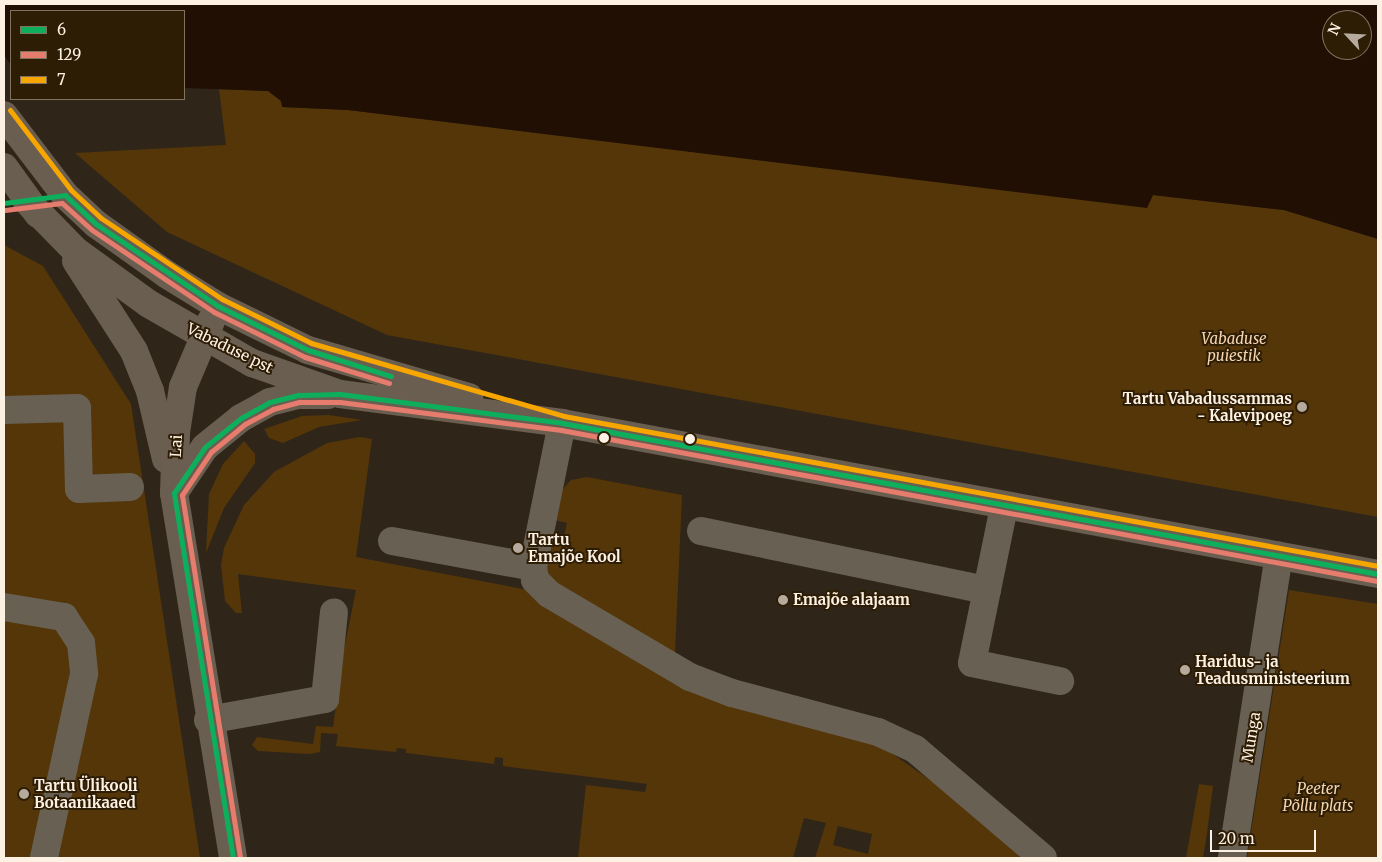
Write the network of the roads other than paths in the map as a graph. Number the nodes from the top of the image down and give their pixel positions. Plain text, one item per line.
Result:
1 (9, 123) edge
2 (4, 167) edge
3 (65, 195) junction
4 (15, 202) edge
5 (218, 306) junction
6 (203, 338) junction
7 (340, 394) junction
8 (4, 410) edge
9 (562, 423) junction
10 (130, 488) dead end
11 (174, 493) junction
12 (1004, 507) junction
13 (701, 531) dead end
14 (392, 541) dead end
15 (1279, 556) junction
16 (533, 567) junction
17 (1378, 574) edge
18 (987, 590) junction
19 (4, 606) edge
20 (334, 612) dead end
21 (1060, 680) dead end
22 (208, 720) junction
23 (44, 858) edge
24 (233, 858) edge
25 (1043, 858) edge
26 (1232, 858) edge

1 - 3 main road, Vabaduse pst
2 - 4 main road
3 - 4 main road
3 - 5 main road, Vabaduse pst
4 - 6 main road, Vabaduse pst
4 - 11 main road
5 - 6 main road, Lai
5 - 9 main road, Vabaduse pst
6 - 7 main road, Vabaduse pst
6 - 11 main road, Lai
7 - 9 main road, Vabaduse pst
7 - 11 main road
8 - 10 street
9 - 12 main road, Vabaduse pst
9 - 16 street
11 - 22 main road, Lai
12 - 15 main road, Vabaduse pst
12 - 18 street
13 - 18 street
14 - 16 street
15 - 17 main road, Vabaduse pst
15 - 26 street, Munga
16 - 25 street
18 - 21 street
19 - 23 street
20 - 22 street
22 - 24 main road, Lai

